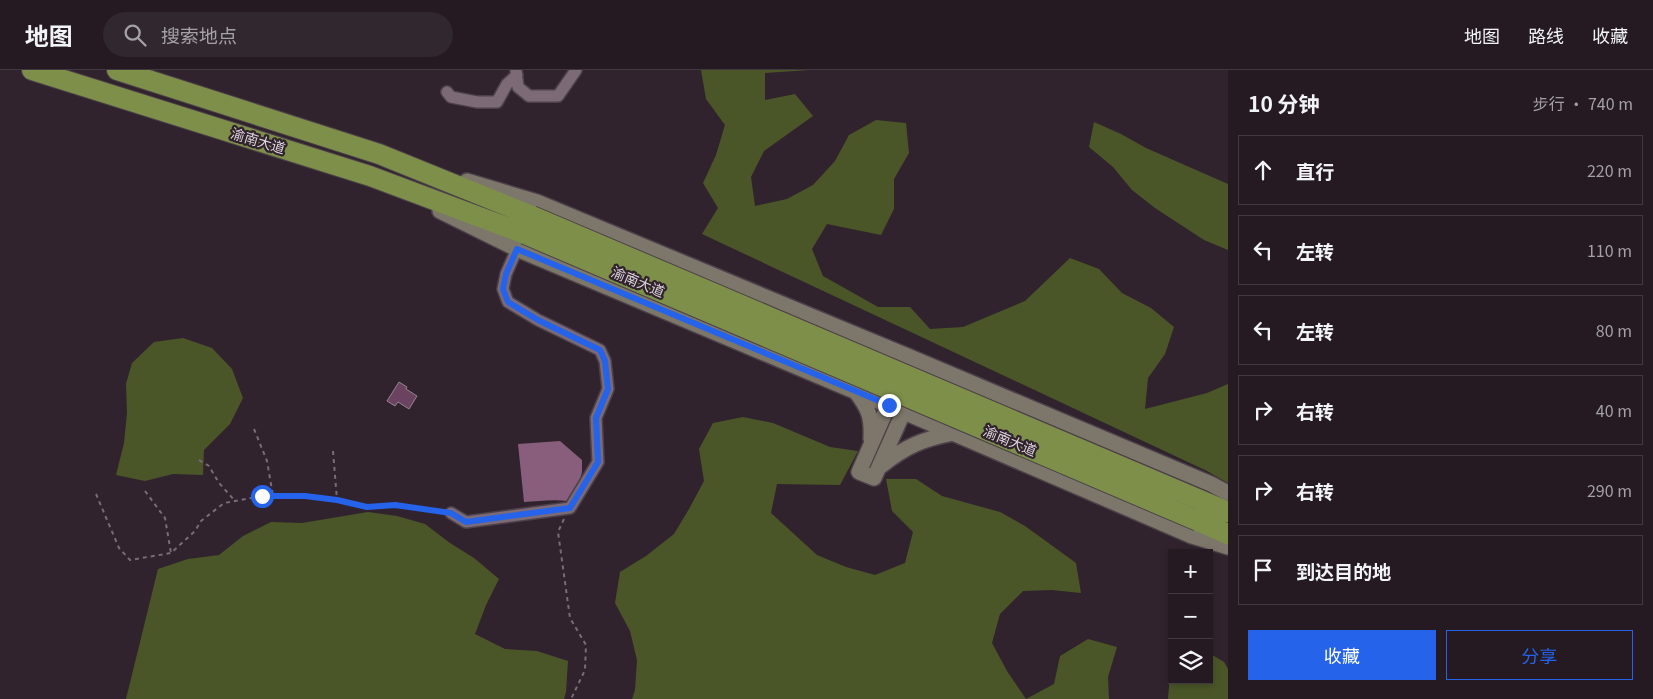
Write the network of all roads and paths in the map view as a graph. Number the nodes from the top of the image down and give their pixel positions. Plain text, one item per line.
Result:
1 (32, 70) edge
2 (117, 70) edge
3 (576, 70) edge
4 (517, 73) edge
5 (447, 92) dead end
6 (379, 154) junction
7 (524, 233) junction
8 (910, 357) junction
9 (926, 363) junction
10 (856, 392) junction
11 (889, 405) junction
12 (904, 412) junction
13 (254, 429) dead end
14 (954, 433) junction
15 (871, 446) junction
16 (333, 451) dead end
17 (199, 460) dead end
18 (880, 467) junction
19 (145, 491) dead end
20 (96, 494) dead end
21 (1228, 494) edge
22 (273, 496) junction
23 (337, 500) junction
24 (235, 501) junction
25 (570, 508) junction
26 (1228, 512) edge
27 (451, 513) joint
28 (1228, 534) edge
29 (1228, 548) edge
30 (171, 553) junction
31 (571, 699) edge

1 - 7 highway, 渝南大道
2 - 6 highway, 渝南大道
3 - 4 street
4 - 5 street
6 - 7 highway, 渝南大道
6 - 8 main road
7 - 10 main road
7 - 25 street
7 - 26 highway, 渝南大道, bridge
7 - 28 highway, 渝南大道, bridge
8 - 9 main road
8 - 11 main road
9 - 12 main road
9 - 21 main road
10 - 11 main road
10 - 15 main road
11 - 12 main road
11 - 15 main road
12 - 14 main road
12 - 18 main road
13 - 22 path
14 - 18 main road
14 - 29 main road
15 - 18 main road
16 - 23 path
17 - 24 path
19 - 30 path
20 - 30 path
22 - 23 path
22 - 24 path
23 - 27 path
24 - 30 path
25 - 27 street
25 - 31 path

